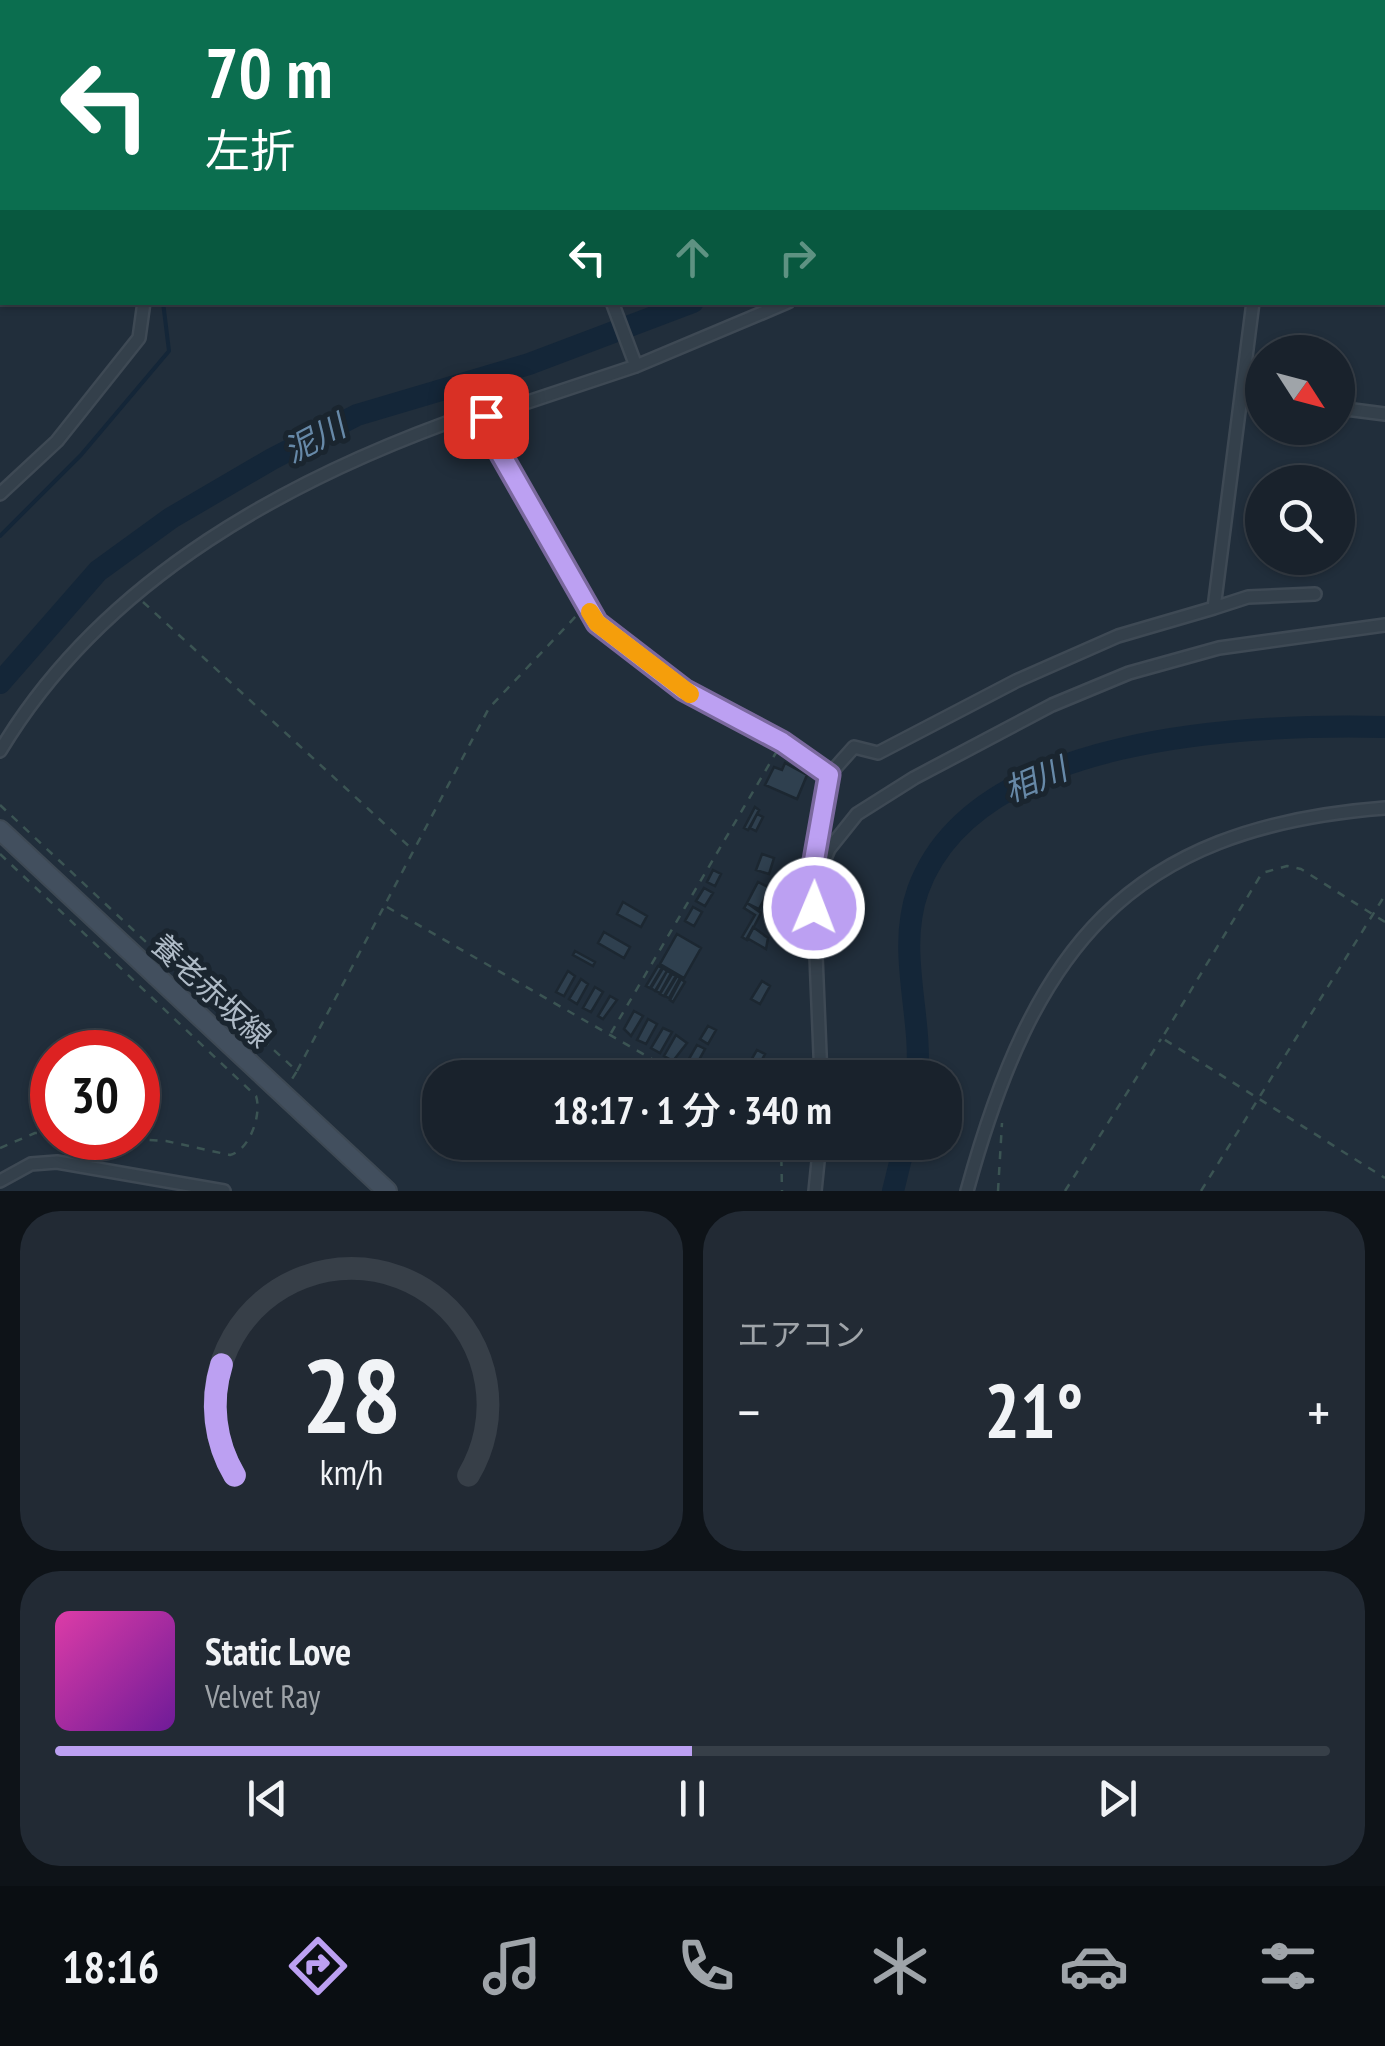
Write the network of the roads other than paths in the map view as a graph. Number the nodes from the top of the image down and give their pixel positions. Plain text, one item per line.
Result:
1 (144, 305) edge
2 (613, 305) edge
3 (780, 305) edge
4 (1253, 305) edge
5 (635, 361) junction
6 (1242, 397) junction
7 (1245, 397) edge
8 (1355, 410) edge
9 (1385, 414) edge
10 (486, 416) junction
11 (0, 494) edge
12 (1315, 594) dead end
13 (1214, 608) junction
14 (1385, 625) edge
15 (0, 751) edge
16 (829, 775) junction
17 (1385, 808) edge
18 (0, 830) edge
19 (818, 876) junction
20 (820, 1060) edge
21 (818, 1160) edge
22 (0, 1181) edge
23 (224, 1191) edge
24 (388, 1191) edge
25 (815, 1191) edge
26 (967, 1191) edge

1 - 11 street
2 - 5 street
3 - 5 street
4 - 6 street
5 - 10 street
6 - 7 street
6 - 13 street
8 - 9 street
10 - 15 street
10 - 16 street
12 - 13 street
13 - 16 street
14 - 19 street
16 - 19 street
17 - 26 street
18 - 24 main road, 養老赤坂線
19 - 20 street
21 - 25 street
22 - 23 street

